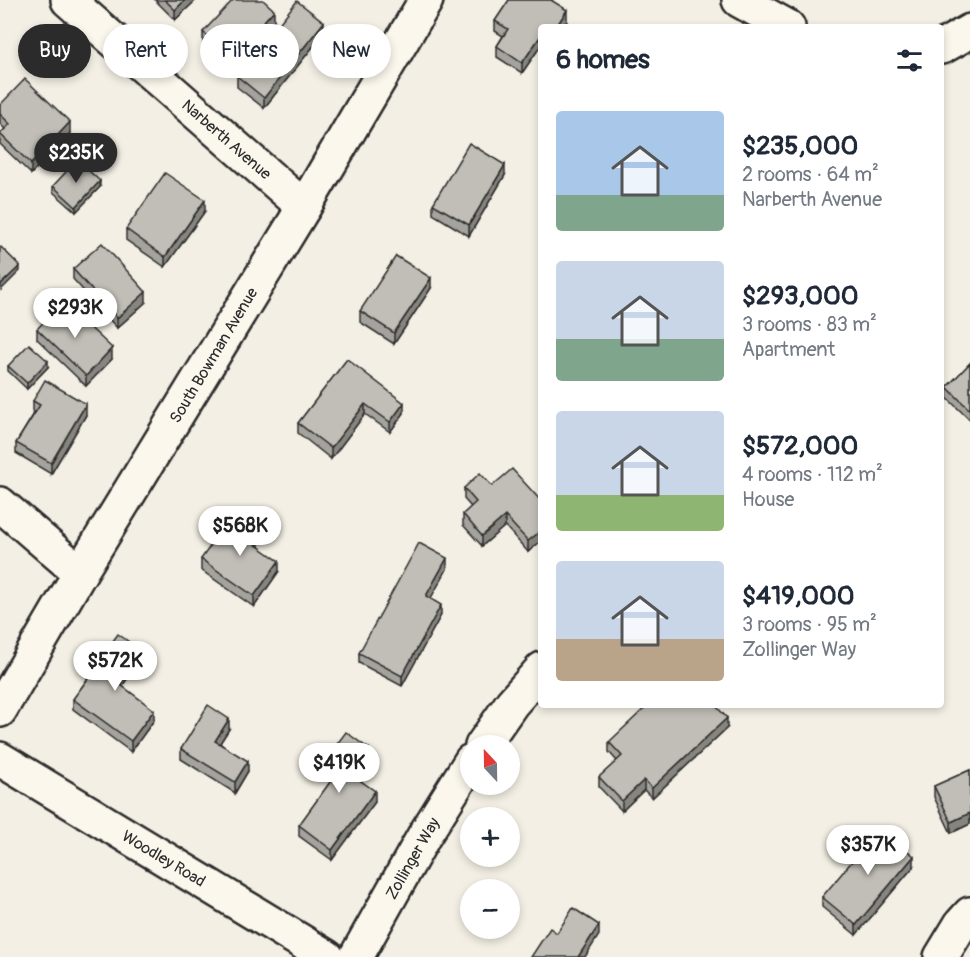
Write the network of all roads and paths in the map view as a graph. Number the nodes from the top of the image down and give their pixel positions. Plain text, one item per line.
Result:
1 (68, 0) edge
2 (426, 0) edge
3 (739, 0) edge
4 (783, 24) edge
5 (970, 31) edge
6 (944, 46) edge
7 (304, 207) junction
8 (0, 504) edge
9 (80, 573) junction
10 (538, 674) edge
11 (0, 710) edge
12 (490, 735) edge
13 (0, 759) edge
14 (460, 779) edge
15 (970, 914) edge
16 (327, 957) edge
17 (356, 957) edge
18 (941, 957) edge

1 - 7 street, Narberth Avenue
2 - 7 street, South Bowman Avenue
3 - 4 street
5 - 6 street
7 - 9 street, South Bowman Avenue
8 - 9 street
9 - 11 street, South Bowman Avenue
10 - 12 street
13 - 16 street, Woodley Road
14 - 17 street, Zollinger Way
15 - 18 street

